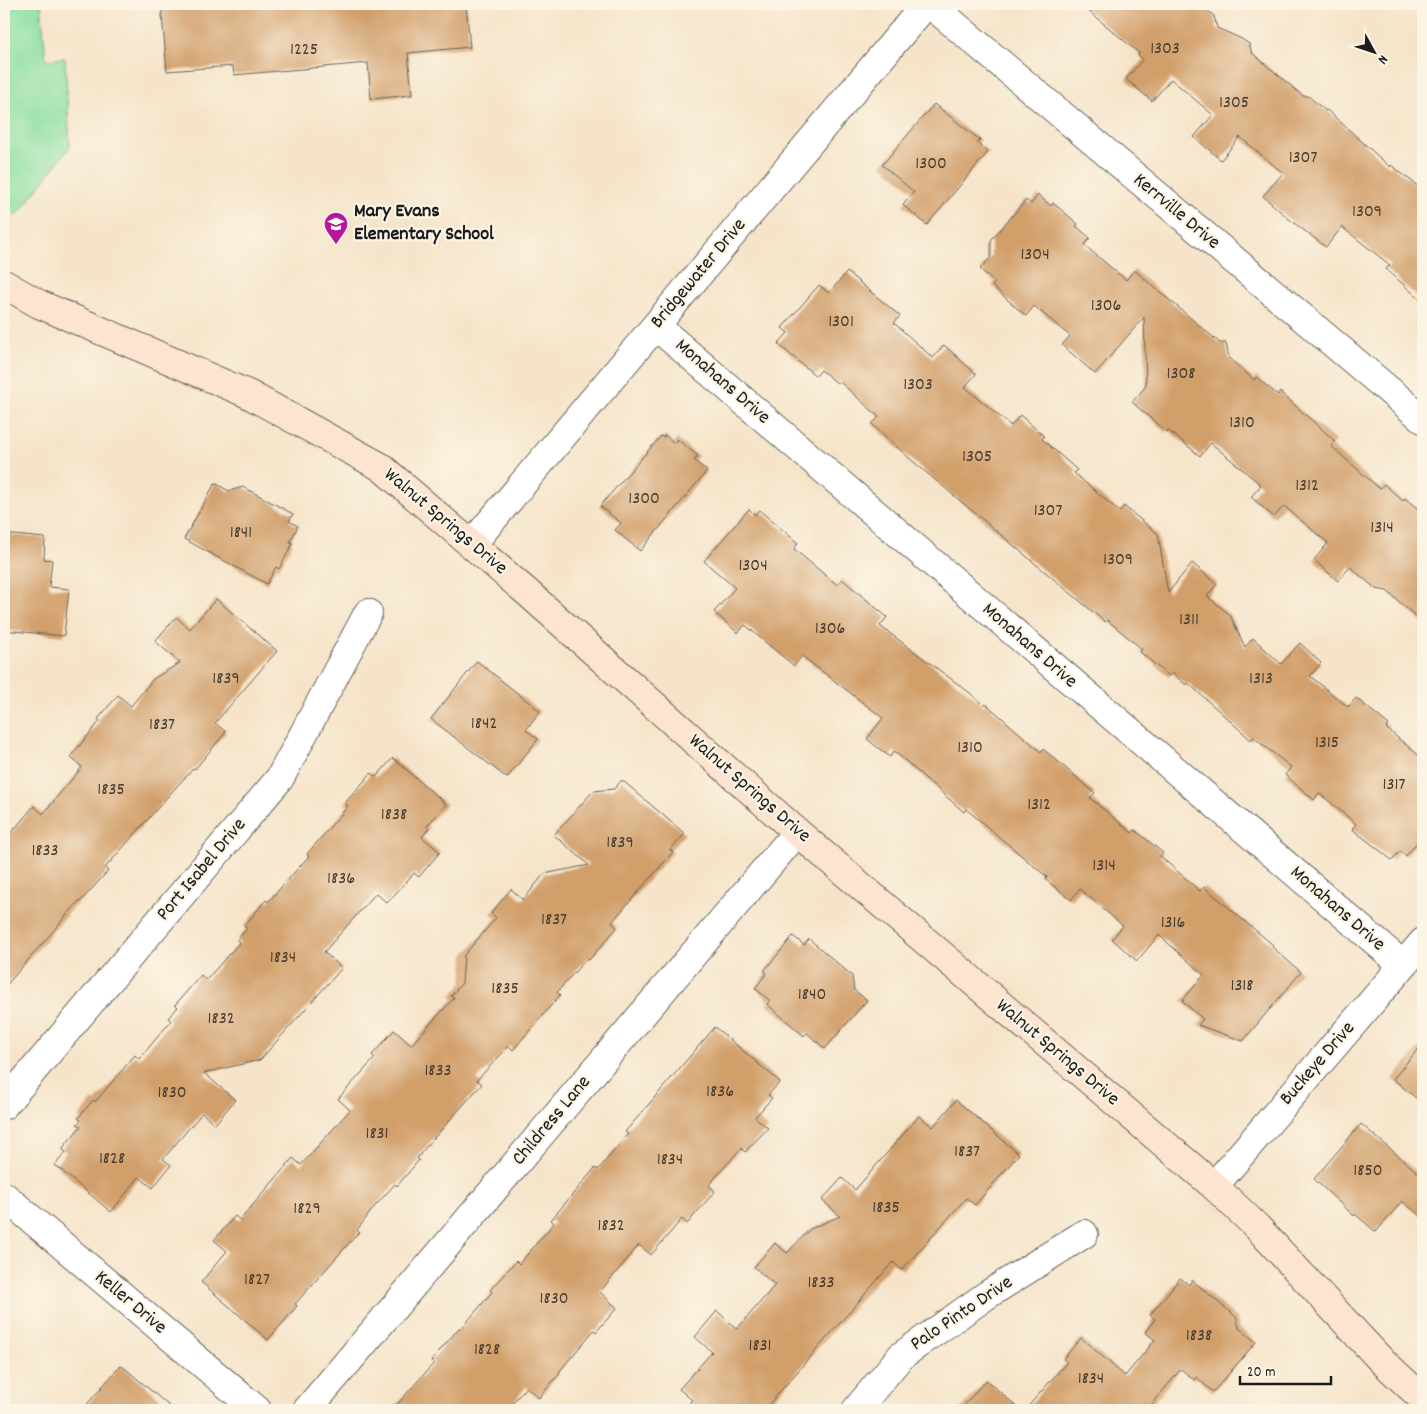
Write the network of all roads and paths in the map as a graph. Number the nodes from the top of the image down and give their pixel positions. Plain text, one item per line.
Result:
1 (928, 4) edge
2 (4, 284) edge
3 (656, 326) junction
4 (1423, 419) edge
5 (472, 544) junction
6 (368, 613) dead end
7 (797, 832) junction
8 (1423, 942) edge
9 (1403, 966) junction
10 (4, 1105) edge
11 (1214, 1186) junction
12 (4, 1196) edge
13 (1084, 1234) dead end
14 (1423, 1399) edge
15 (256, 1410) edge
16 (307, 1410) edge
17 (856, 1410) edge

1 - 3 street, Bridgewater Drive
1 - 4 street, Kerrville Drive
2 - 5 street, Walnut Springs Drive
3 - 5 street, Bridgewater Drive
3 - 9 street, Monahans Drive
5 - 7 street, Walnut Springs Drive
6 - 10 street, Port Isabel Drive
7 - 11 street, Walnut Springs Drive
7 - 16 street, Childress Lane
8 - 9 street, Buckeye Drive
9 - 11 street, Buckeye Drive
11 - 14 street, Walnut Springs Drive
12 - 15 street, Keller Drive
13 - 17 street, Palo Pinto Drive

